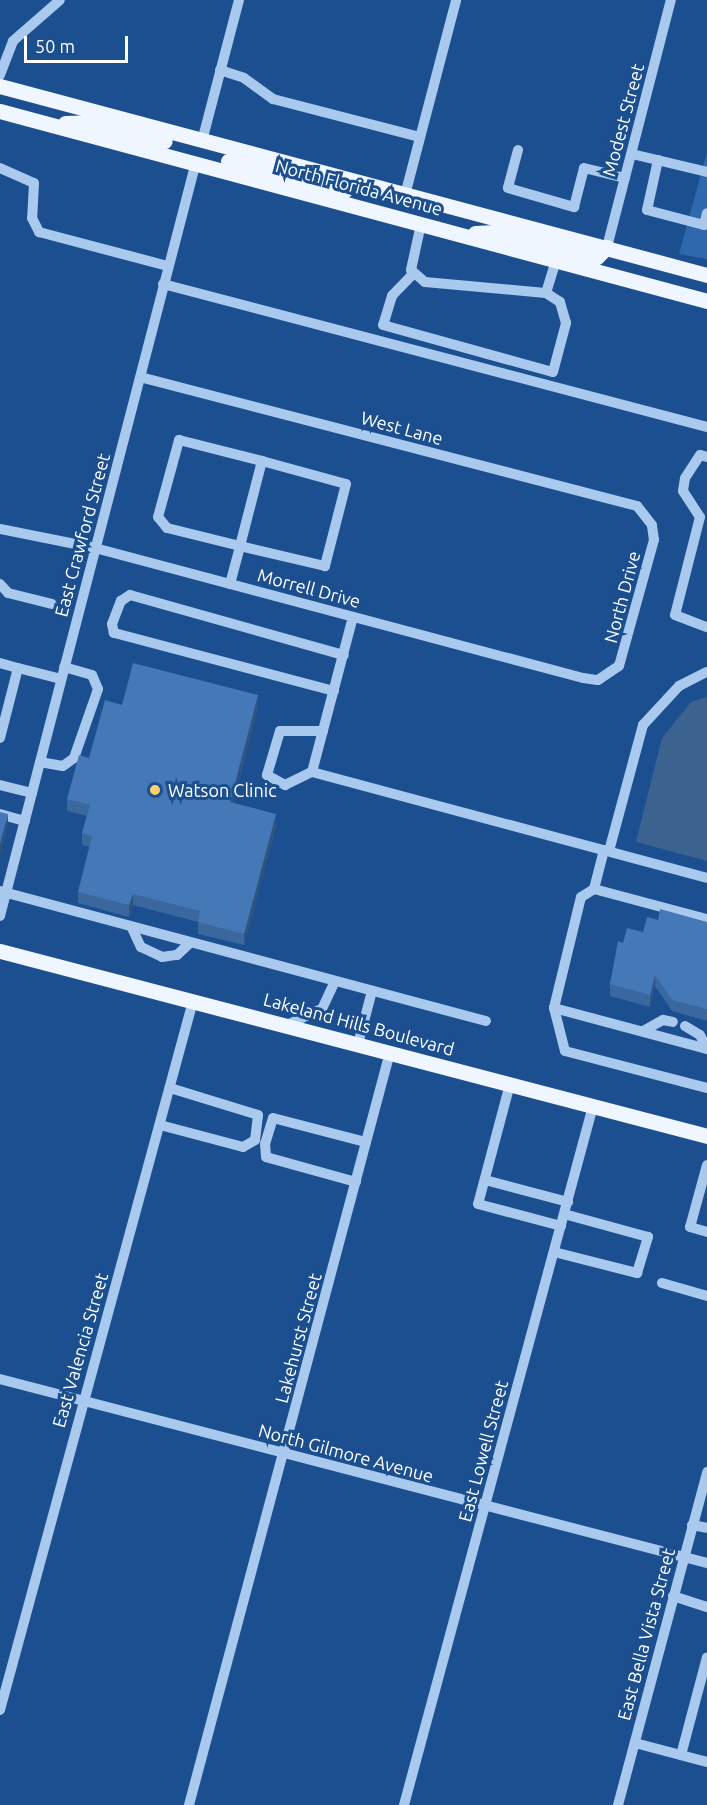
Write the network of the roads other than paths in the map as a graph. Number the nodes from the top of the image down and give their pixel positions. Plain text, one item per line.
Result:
1 (60, 0) edge
2 (239, 0) edge
3 (456, 0) edge
4 (671, 0) edge
5 (220, 70) junction
6 (0, 75) edge
7 (0, 86) edge
8 (0, 111) edge
9 (50, 124) junction
10 (420, 137) junction
11 (202, 141) junction
12 (518, 150) dead end
13 (632, 154) junction
14 (657, 160) junction
15 (196, 162) junction
16 (0, 168) edge
17 (707, 172) edge
18 (625, 178) junction
19 (381, 189) junction
20 (405, 195) junction
21 (707, 213) edge
22 (421, 224) junction
23 (705, 226) edge
24 (457, 234) junction
25 (607, 247) junction
26 (556, 260) junction
27 (168, 266) junction
28 (413, 274) junction
29 (707, 275) edge
30 (163, 284) junction
31 (546, 293) junction
32 (707, 301) edge
33 (140, 377) junction
34 (707, 427) edge
35 (707, 457) edge
36 (262, 461) junction
37 (650, 521) joint
38 (0, 529) edge
39 (240, 546) junction
40 (95, 548) junction
41 (0, 584) edge
42 (230, 584) junction
43 (52, 604) dead end
44 (353, 617) junction
45 (707, 627) edge
46 (344, 655) junction
47 (0, 663) edge
48 (64, 667) junction
49 (18, 668) junction
50 (707, 672) edge
51 (608, 677) joint
52 (61, 679) junction
53 (334, 691) junction
54 (323, 730) junction
55 (0, 738) edge
56 (40, 762) junction
57 (312, 772) junction
58 (0, 785) edge
59 (32, 793) junction
60 (0, 814) edge
61 (25, 821) junction
62 (606, 851) junction
63 (707, 878) edge
64 (594, 888) junction
65 (3, 892) edge
66 (0, 916) edge
67 (707, 919) edge
68 (132, 928) junction
69 (190, 943) junction
70 (0, 951) edge
71 (335, 981) junction
72 (372, 991) junction
73 (194, 1001) junction
74 (554, 1008) junction
75 (486, 1021) dead end
76 (673, 1022) dead end
77 (287, 1025) junction
78 (685, 1026) dead end
79 (643, 1031) junction
80 (358, 1044) junction
81 (707, 1049) edge
82 (390, 1052) junction
83 (510, 1084) junction
84 (170, 1088) junction
85 (707, 1089) edge
86 (593, 1106) junction
87 (160, 1125) junction
88 (707, 1136) edge
89 (366, 1142) junction
90 (707, 1166) edge
91 (485, 1180) junction
92 (356, 1182) junction
93 (568, 1202) junction
94 (564, 1214) junction
95 (561, 1226) junction
96 (707, 1232) edge
97 (554, 1252) junction
98 (662, 1283) dead end
99 (707, 1296) edge
100 (0, 1379) edge
101 (84, 1401) junction
102 (285, 1454) junction
103 (707, 1472) edge
104 (485, 1506) junction
105 (692, 1525) junction
106 (707, 1528) edge
107 (683, 1558) junction
108 (707, 1563) edge
109 (673, 1596) junction
110 (707, 1607) edge
111 (707, 1657) edge
112 (0, 1710) edge
113 (635, 1743) junction
114 (681, 1755) junction
115 (707, 1762) edge
116 (189, 1805) edge
117 (404, 1805) edge
118 (618, 1805) edge

1 - 6 street
2 - 5 street
3 - 10 street
4 - 13 street, Modest Street
5 - 10 street
5 - 11 street
7 - 11 main road, North Florida Avenue
8 - 9 main road, North Florida Avenue
9 - 11 main road
9 - 15 main road, North Florida Avenue
10 - 20 street
11 - 19 main road, North Florida Avenue
12 - 18 street
13 - 14 street
13 - 18 street, Modest Street
14 - 17 street
14 - 23 street
15 - 19 main road
15 - 22 main road, North Florida Avenue
15 - 27 street, East Crawford Street
16 - 27 street
18 - 25 street, Modest Street
19 - 20 main road, North Florida Avenue
20 - 25 main road, North Florida Avenue
21 - 23 street
22 - 24 main road, North Florida Avenue
22 - 28 street
24 - 25 main road
24 - 26 main road, North Florida Avenue
25 - 29 main road, North Florida Avenue
26 - 31 street
26 - 32 main road, North Florida Avenue
27 - 30 street, East Crawford Street
28 - 31 street
28 - 31 street
30 - 33 street, East Crawford Street
30 - 34 street
33 - 37 street, West Lane
33 - 40 street, East Crawford Street
35 - 45 street
36 - 39 street
36 - 39 street
36 - 39 street
37 - 51 street, North Drive
38 - 40 street, Morrell Drive
39 - 42 street
40 - 42 street, Morrell Drive
40 - 48 street, East Crawford Street
41 - 43 street
42 - 44 street, Morrell Drive
44 - 46 street
44 - 51 street, Morrell Drive
46 - 53 street
46 - 53 street
47 - 49 street
48 - 52 street, East Crawford Street
48 - 56 street
49 - 52 street
49 - 55 street
50 - 62 street
52 - 56 street, East Crawford Street
53 - 54 street
54 - 57 street
54 - 57 street
56 - 59 street, East Crawford Street
57 - 62 street
58 - 59 street
59 - 61 street, East Crawford Street
60 - 61 street
61 - 65 street, East Crawford Street
62 - 63 street
62 - 64 street
64 - 67 street
64 - 74 street
65 - 66 street, East Crawford Street
65 - 68 street
68 - 69 street
68 - 69 street
69 - 71 street
70 - 73 main road, Lakeland Hills Boulevard
71 - 72 street
71 - 77 street
72 - 75 street
72 - 80 street
73 - 77 main road, Lakeland Hills Boulevard
73 - 84 street, East Valencia Street
74 - 79 street
74 - 85 street
76 - 79 street
77 - 80 main road, Lakeland Hills Boulevard
78 - 81 street
79 - 81 street
80 - 82 main road, Lakeland Hills Boulevard
82 - 83 main road, Lakeland Hills Boulevard
82 - 89 street, Lakehurst Street
83 - 86 main road, Lakeland Hills Boulevard
83 - 91 street
84 - 87 street, East Valencia Street
84 - 87 street
86 - 88 main road, Lakeland Hills Boulevard
86 - 93 street, East Lowell Street
87 - 101 street, East Valencia Street
89 - 92 street, Lakehurst Street
89 - 92 street
90 - 96 street
91 - 93 street
91 - 95 street
92 - 102 street, Lakehurst Street
93 - 94 street, East Lowell Street
94 - 95 street, East Lowell Street
94 - 97 street
95 - 97 street, East Lowell Street
97 - 104 street, East Lowell Street
98 - 99 street
100 - 101 street, North Gilmore Avenue
101 - 102 street, North Gilmore Avenue
101 - 112 street, East Valencia Street
102 - 104 street, North Gilmore Avenue
102 - 116 street, Lakehurst Street
103 - 105 street, East Bella Vista Street
104 - 107 street, North Gilmore Avenue
104 - 117 street, East Lowell Street
105 - 106 street
105 - 107 street, East Bella Vista Street
107 - 108 street, North Gilmore Avenue
107 - 109 street, East Bella Vista Street
109 - 110 street
109 - 113 street, East Bella Vista Street
111 - 114 street
113 - 114 street
113 - 118 street, East Bella Vista Street
114 - 115 street

